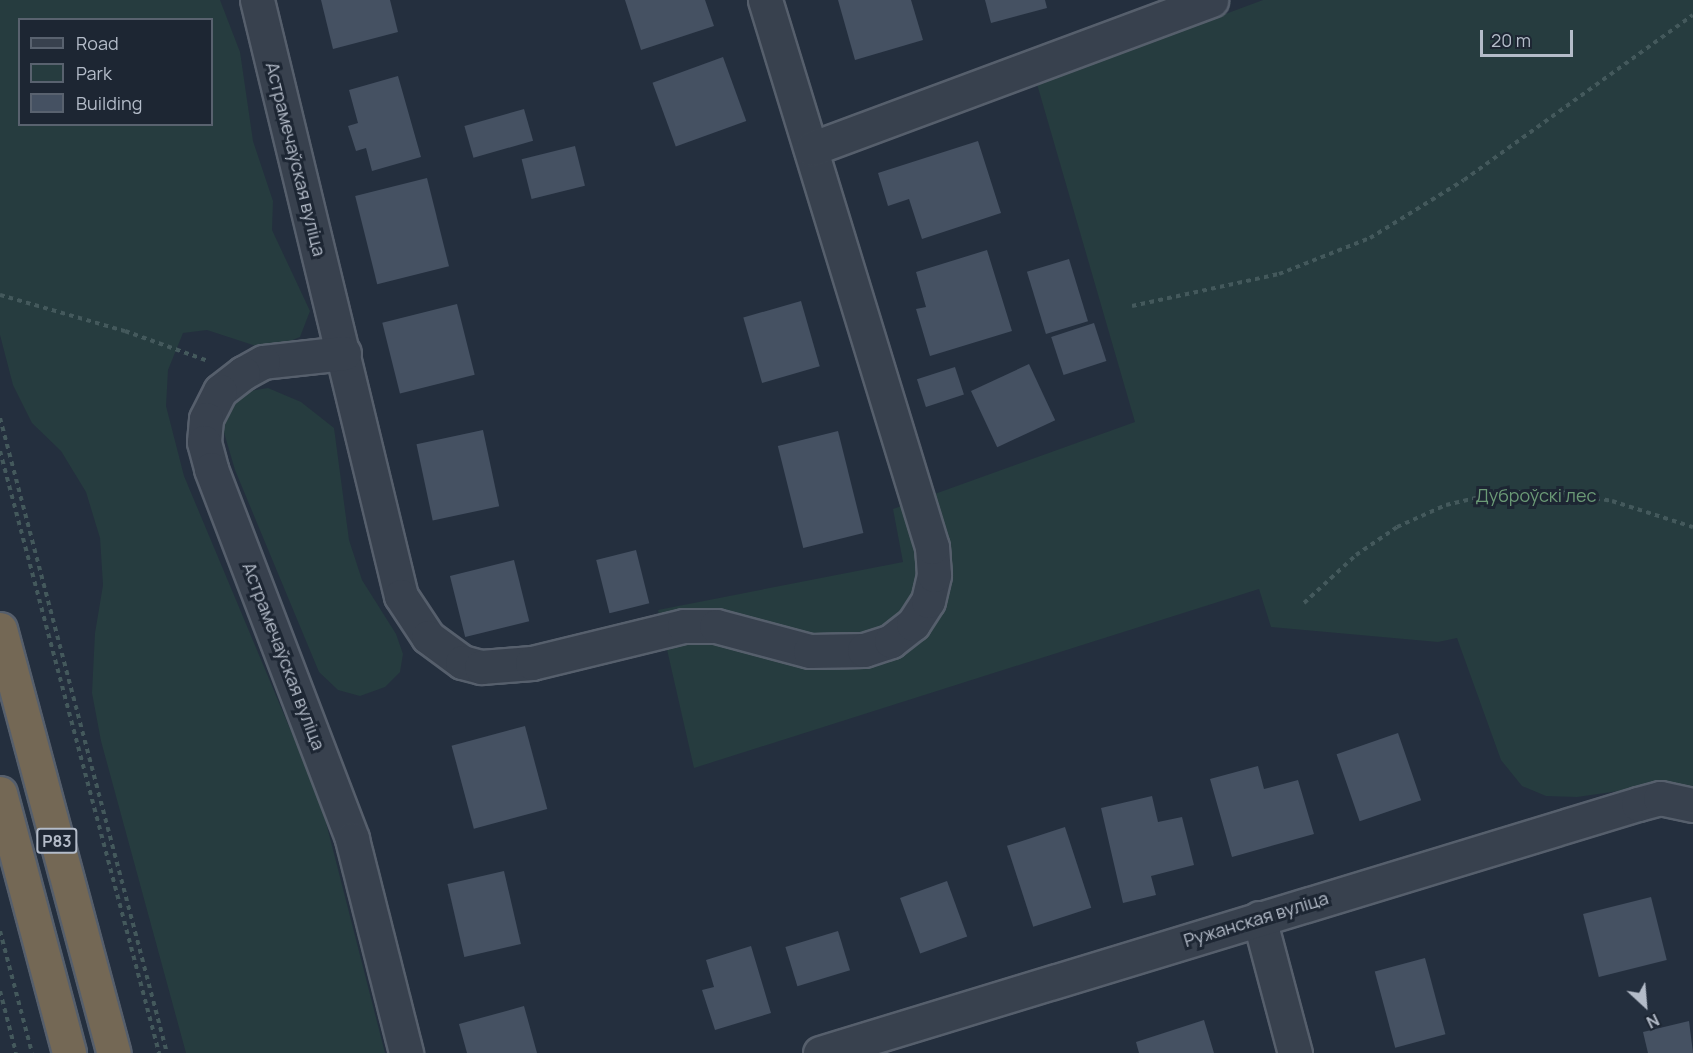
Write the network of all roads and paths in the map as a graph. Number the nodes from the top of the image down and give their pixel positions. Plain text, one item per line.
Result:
1 (257, 0) edge
2 (765, 0) edge
3 (1211, 0) edge
4 (1693, 15) edge
5 (811, 149) junction
6 (0, 295) edge
7 (1132, 306) dead end
8 (344, 353) junction
9 (243, 373) junction
10 (0, 418) edge
11 (0, 451) edge
12 (1693, 527) edge
13 (1304, 603) dead end
14 (0, 629) edge
15 (0, 793) edge
16 (1693, 805) edge
17 (1259, 918) junction
18 (0, 930) edge
19 (0, 992) edge
20 (838, 1050) edge
21 (16, 1053) edge
22 (32, 1053) edge
23 (69, 1053) edge
24 (114, 1053) edge
25 (159, 1053) edge
26 (167, 1053) edge
27 (406, 1053) edge
28 (1295, 1053) edge

1 - 8 street, Астрамечаўская вуліца
2 - 5 street, Астрамечаўская вуліца
3 - 5 street
4 - 7 path
5 - 8 street, Астрамечаўская вуліца
6 - 9 path
8 - 9 street, Астрамечаўская вуліца
9 - 27 street, Астрамечаўская вуліца
10 - 26 path
11 - 25 path
12 - 13 path
14 - 24 highway, Р83
15 - 23 highway, Р83
16 - 17 street, Ружанская вуліца
17 - 20 street, Ружанская вуліца
17 - 28 street
18 - 22 path
19 - 21 path

